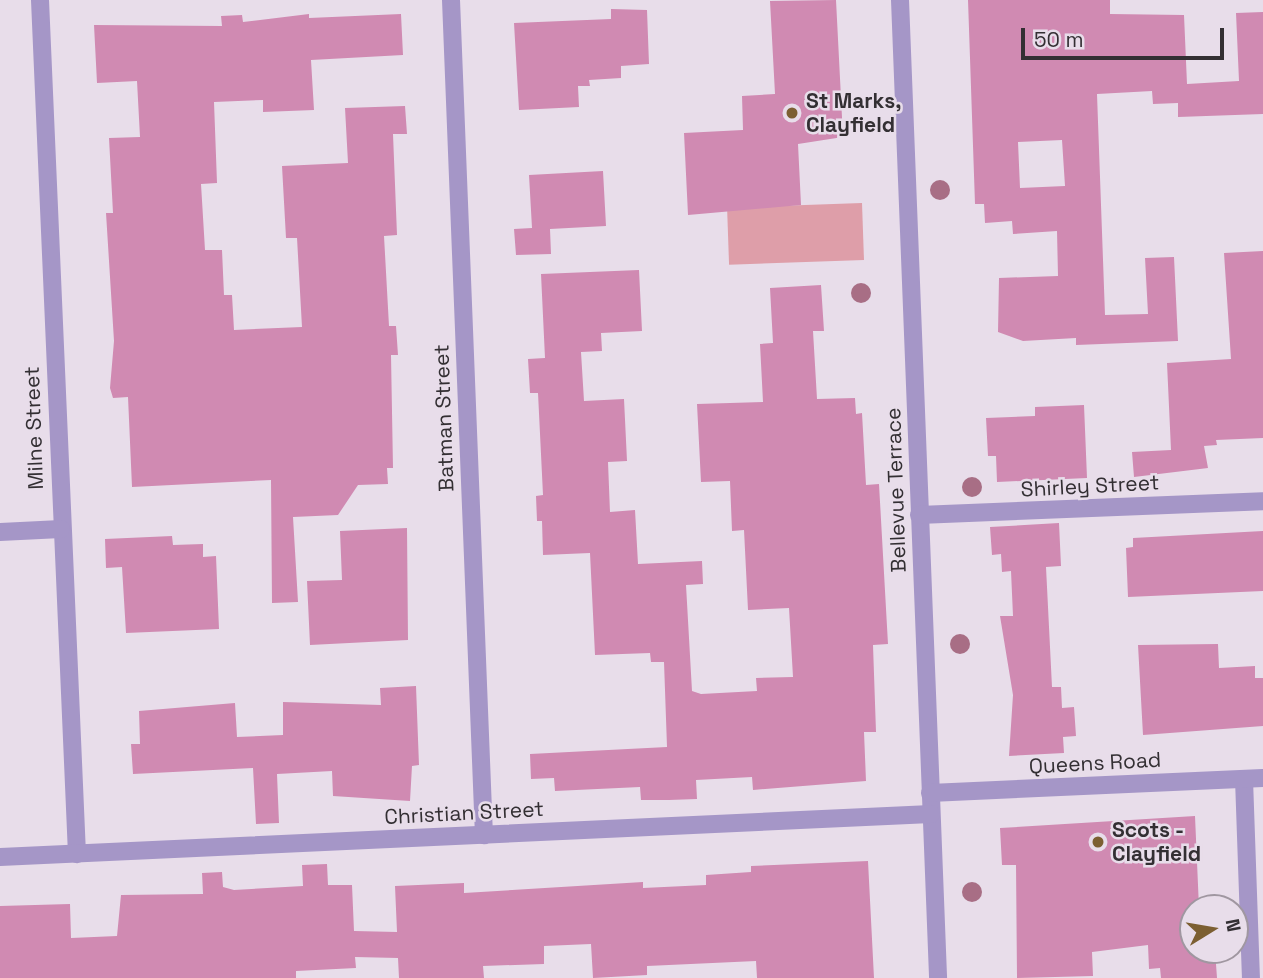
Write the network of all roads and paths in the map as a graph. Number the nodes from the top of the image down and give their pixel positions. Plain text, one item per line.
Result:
1 (40, 0) edge
2 (451, 0) edge
3 (900, 0) edge
4 (1263, 501) edge
5 (919, 515) junction
6 (61, 529) junction
7 (0, 532) edge
8 (1263, 778) edge
9 (1244, 779) junction
10 (930, 793) junction
11 (931, 814) junction
12 (484, 835) junction
13 (77, 854) junction
14 (0, 857) edge
15 (938, 978) edge
16 (1251, 978) edge

1 - 6 street, Milne Street
2 - 12 street, Batman Street
3 - 5 street, Bellevue Terrace
4 - 5 street, Shirley Street
5 - 10 street, Bellevue Terrace
6 - 7 street
6 - 13 street, Milne Street
8 - 9 street, Queens Road
9 - 10 street, Queens Road
9 - 16 street
10 - 11 street, Bellevue Terrace
11 - 12 street, Christian Street
11 - 15 street, Bellevue Terrace
12 - 13 street, Christian Street
13 - 14 street, Christian Street

